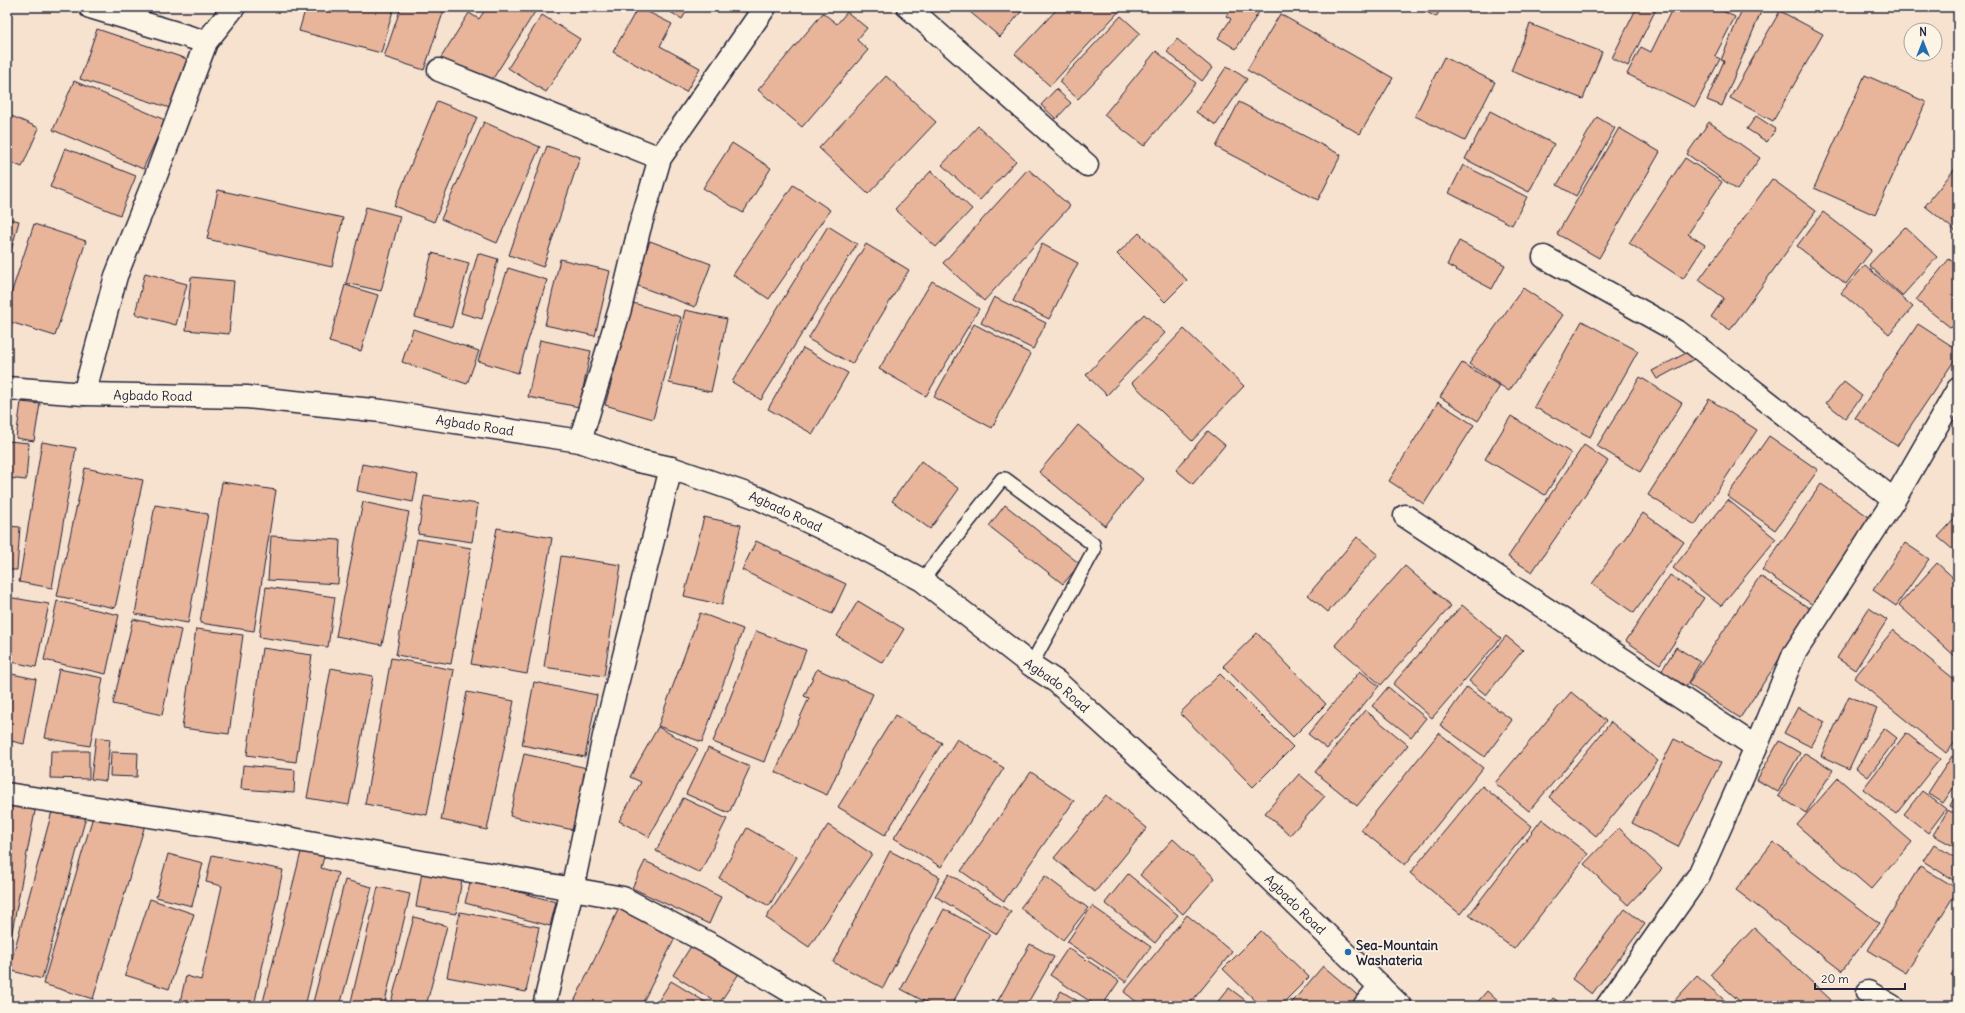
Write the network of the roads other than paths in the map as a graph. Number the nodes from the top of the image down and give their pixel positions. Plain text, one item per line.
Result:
1 (90, 7) edge
2 (234, 7) edge
3 (765, 7) edge
4 (908, 7) edge
5 (206, 42) junction
6 (439, 70) dead end
7 (660, 158) junction
8 (1087, 165) dead end
9 (1544, 257) dead end
10 (7, 388) edge
11 (1958, 389) edge
12 (84, 394) junction
13 (580, 441) junction
14 (671, 468) junction
15 (1894, 500) junction
16 (1405, 516) dead end
17 (922, 580) junction
18 (1031, 665) junction
19 (1756, 747) junction
20 (7, 794) edge
21 (572, 890) junction
22 (1380, 986) junction
23 (1868, 992) dead end
24 (544, 1006) edge
25 (815, 1006) edge
26 (1364, 1006) edge
27 (1400, 1006) edge
28 (1607, 1006) edge
29 (1892, 1006) edge

1 - 5 street
2 - 5 street
3 - 7 street
4 - 8 street
5 - 12 street
6 - 7 street
7 - 13 street
9 - 15 street
10 - 12 street, Agbado Road
11 - 15 street
12 - 13 street, Agbado Road
13 - 14 street, Agbado Road
14 - 17 street, Agbado Road
14 - 21 street
15 - 19 street
16 - 19 street
17 - 18 street, Agbado Road
17 - 18 lane
18 - 22 street, Agbado Road
19 - 28 street
20 - 21 street
21 - 24 street
21 - 25 street
22 - 26 street
22 - 27 street, Agbado Road
23 - 29 street

